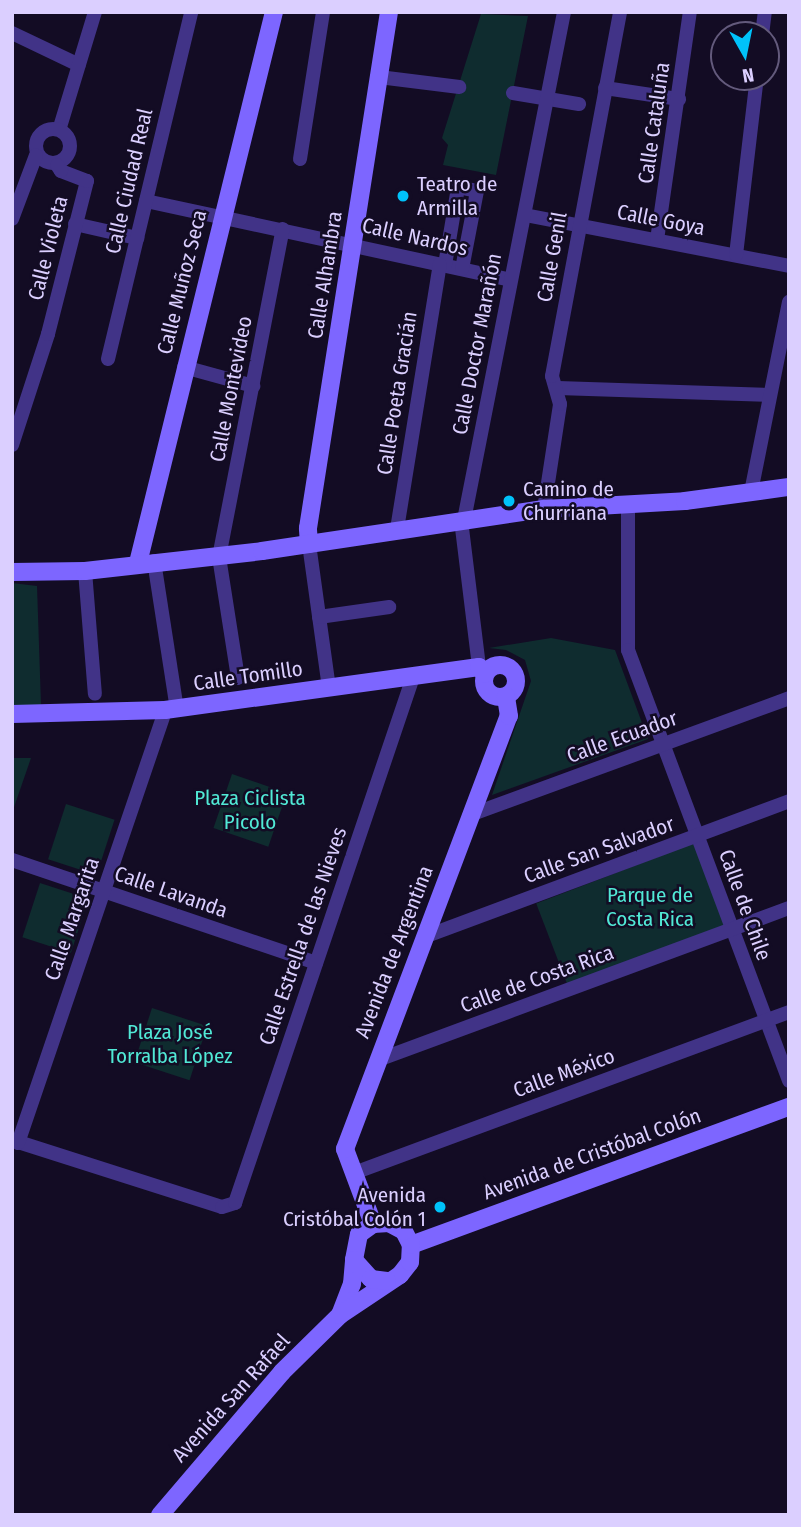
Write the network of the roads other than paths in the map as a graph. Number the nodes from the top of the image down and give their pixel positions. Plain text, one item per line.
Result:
1 (95, 12) edge
2 (191, 12) edge
3 (274, 12) edge
4 (323, 12) edge
5 (389, 12) edge
6 (564, 12) edge
7 (620, 12) edge
8 (690, 12) edge
9 (12, 33) edge
10 (79, 65) junction
11 (379, 77) junction
12 (459, 87) dead end
13 (605, 88) junction
14 (755, 91) edge
15 (513, 93) dead end
16 (547, 98) junction
17 (679, 99) junction
18 (579, 104) dead end
19 (60, 127) junction
20 (36, 155) junction
21 (300, 159) dead end
22 (57, 165) junction
23 (146, 201) junction
24 (525, 215) junction
25 (222, 217) junction
26 (12, 219) edge
27 (75, 224) junction
28 (579, 226) junction
29 (283, 229) junction
30 (137, 238) junction
31 (657, 240) junction
32 (352, 244) junction
33 (736, 256) junction
34 (442, 265) junction
35 (789, 266) edge
36 (462, 269) junction
37 (511, 281) junction
38 (789, 302) edge
39 (108, 359) dead end
40 (184, 367) junction
41 (253, 386) junction
42 (558, 388) junction
43 (769, 395) junction
44 (12, 445) edge
45 (789, 487) edge
46 (751, 492) junction
47 (628, 503) junction
48 (544, 509) junction
49 (463, 520) junction
50 (397, 528) junction
51 (309, 538) junction
52 (220, 552) junction
53 (146, 562) junction
54 (85, 571) junction
55 (12, 572) edge
56 (389, 607) dead end
57 (319, 617) junction
58 (482, 671) junction
59 (413, 677) junction
60 (238, 678) dead end
61 (330, 688) junction
62 (95, 694) dead end
63 (506, 696) junction
64 (789, 698) edge
65 (171, 709) junction
66 (12, 714) edge
67 (663, 744) junction
68 (789, 802) edge
69 (470, 815) junction
70 (697, 836) junction
71 (12, 860) edge
72 (103, 891) junction
73 (789, 908) edge
74 (732, 929) junction
75 (424, 937) junction
76 (316, 963) junction
77 (789, 1012) edge
78 (766, 1021) junction
79 (378, 1060) junction
80 (789, 1081) edge
81 (789, 1107) edge
82 (15, 1141) edge
83 (354, 1173) junction
84 (373, 1224) junction
85 (411, 1245) junction
86 (354, 1260) junction
87 (387, 1281) junction
88 (340, 1315) junction
89 (160, 1515) edge

1 - 10 street
2 - 23 street, Calle Ciudad Real
3 - 25 main road, Calle Muñoz Seca
4 - 21 street
5 - 11 main road, Calle Alhambra
6 - 16 street, Calle Doctor Marañón
7 - 13 street, Calle Genil
8 - 17 street, Calle Cataluña
9 - 10 street
10 - 19 street
11 - 12 street
11 - 32 main road, Calle Alhambra
13 - 17 street
13 - 28 street, Calle Genil
14 - 33 street
15 - 16 street
16 - 18 street
16 - 24 street, Calle Doctor Marañón
17 - 31 street, Calle Cataluña
19 - 20 street
19 - 22 street
20 - 22 street
20 - 26 street
22 - 27 street, Calle Violeta
23 - 25 street, Calle Nardos
23 - 30 street, Calle Ciudad Real
24 - 28 street, Calle Goya
24 - 37 street, Calle Doctor Marañón
25 - 29 street, Calle Nardos
25 - 40 main road, Calle Muñoz Seca
27 - 30 street
27 - 44 street, Calle Violeta
28 - 31 street, Calle Goya
28 - 42 street, Calle Genil
29 - 32 street, Calle Nardos
29 - 41 street, Calle Montevideo
30 - 39 street, Calle Ciudad Real
31 - 33 street, Calle Goya
32 - 34 street, Calle Nardos
32 - 51 main road, Calle Alhambra
33 - 35 street, Calle Goya
34 - 36 street, Calle Nardos
34 - 36 street, Calle Poeta Gracián
34 - 50 street, Calle Poeta Gracián
36 - 37 street, Calle Nardos
37 - 49 street, Calle Doctor Marañón
38 - 43 street
40 - 41 street
40 - 53 main road, Calle Muñoz Seca
41 - 52 street, Calle Montevideo
42 - 43 street
42 - 48 street, Calle Genil
43 - 46 street
45 - 46 main road
46 - 47 main road
47 - 48 main road
47 - 67 street, Calle de Chile
48 - 49 main road
49 - 50 main road
49 - 58 street, Calle Doctor Marañón
50 - 51 main road
51 - 52 main road
51 - 52 main road
51 - 57 street
52 - 53 main road
52 - 60 street
53 - 54 main road
53 - 65 street, Calle Margarita
54 - 55 main road
54 - 62 street
56 - 57 street
57 - 61 street
58 - 59 main road, Calle Tomillo
58 - 63 main road
58 - 63 main road
59 - 61 main road, Calle Tomillo
59 - 76 street, Calle Estrella de las Nieves
61 - 65 main road, Calle Tomillo
63 - 69 main road, Avenida de Argentina
64 - 67 street, Calle Ecuador
65 - 66 main road, Calle Tomillo
65 - 72 street, Calle Margarita
67 - 69 street, Calle Ecuador
67 - 70 street, Calle de Chile
68 - 70 street, Calle San Salvador
69 - 75 main road, Avenida de Argentina
70 - 74 street, Calle de Chile
70 - 75 street, Calle San Salvador
71 - 72 street, Calle Lavanda
72 - 76 street, Calle Lavanda
72 - 82 street, Calle Margarita
73 - 74 street, Calle de Costa Rica
74 - 78 street, Calle de Chile
74 - 79 street, Calle de Costa Rica
75 - 79 main road, Avenida de Argentina
76 - 82 street, Calle Estrella de las Nieves
77 - 78 street, Calle México
78 - 80 street, Calle de Chile
78 - 83 street, Calle México
79 - 83 main road, Avenida de Argentina
81 - 85 main road, Avenida de Cristóbal Colón
83 - 84 main road, Avenida de Argentina
84 - 85 main road
84 - 86 main road
85 - 87 main road
86 - 87 main road
86 - 88 main road, Avenida San Rafael
87 - 88 main road, Avenida San Rafael
88 - 89 main road, Avenida San Rafael

